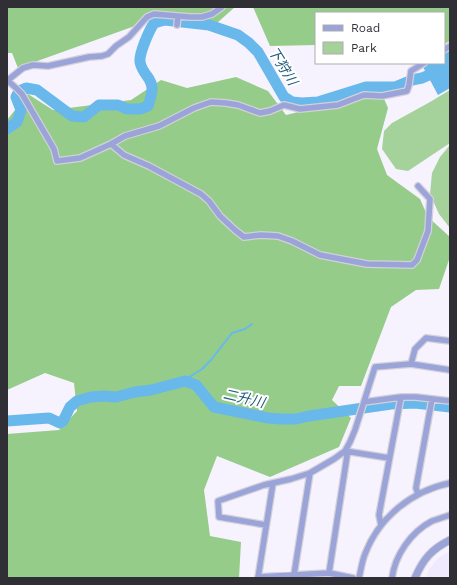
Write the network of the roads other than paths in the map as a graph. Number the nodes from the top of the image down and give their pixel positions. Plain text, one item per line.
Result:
1 (222, 7) edge
2 (178, 16) junction
3 (177, 25) dead end
4 (422, 64) edge
5 (7, 80) edge
6 (111, 144) junction
7 (418, 186) dead end
8 (450, 341) edge
9 (411, 364) junction
10 (450, 370) edge
11 (401, 397) junction
12 (432, 399) junction
13 (450, 401) edge
14 (364, 402) junction
15 (345, 451) junction
16 (389, 458) junction
17 (310, 473) junction
18 (450, 476) edge
19 (273, 483) junction
20 (449, 483) edge
21 (418, 494) junction
22 (450, 515) edge
23 (266, 525) junction
24 (380, 525) junction
25 (450, 540) edge
26 (329, 573) junction
27 (294, 575) junction
28 (258, 577) edge
29 (353, 578) edge
30 (359, 578) edge
31 (392, 578) edge
32 (415, 578) edge

1 - 2 street
2 - 3 street
2 - 5 street
4 - 6 street
5 - 6 street
6 - 7 street
8 - 9 street
9 - 10 street
9 - 14 street
11 - 12 street
11 - 14 street
11 - 16 street
12 - 13 street
12 - 21 street
14 - 15 street
15 - 16 street
15 - 17 street
15 - 26 street
16 - 24 street
17 - 19 street
17 - 27 street
18 - 20 street
19 - 23 street
19 - 23 street
20 - 21 street
21 - 24 street
22 - 31 street
23 - 28 street
24 - 30 street
25 - 32 street
26 - 27 street
26 - 29 street
27 - 28 street

